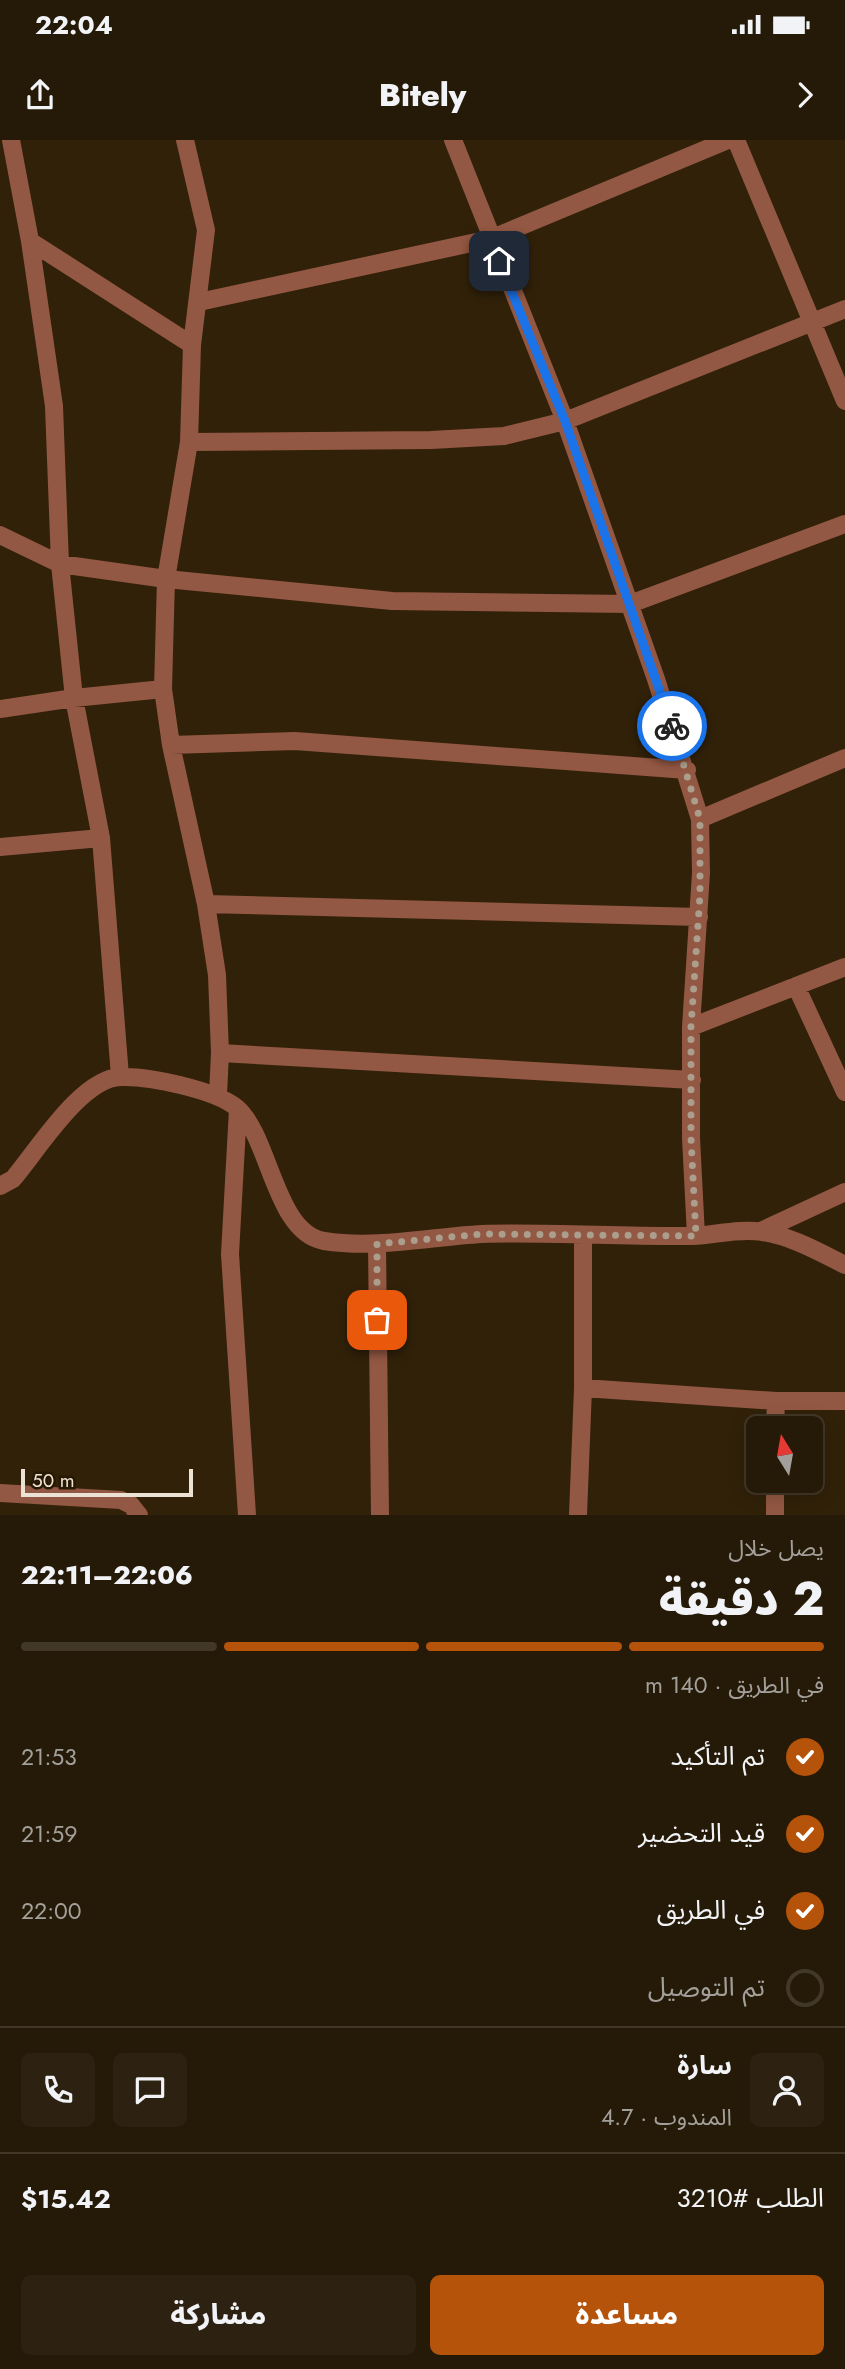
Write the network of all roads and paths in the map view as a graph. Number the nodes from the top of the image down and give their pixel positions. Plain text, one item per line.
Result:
1 (11, 140) edge
2 (186, 140) edge
3 (453, 140) edge
4 (727, 140) edge
5 (736, 140) edge
6 (490, 239) junction
7 (30, 241) junction
8 (199, 302) junction
9 (845, 310) edge
10 (813, 322) junction
11 (192, 345) junction
12 (845, 401) edge
13 (565, 421) junction
14 (189, 442) junction
15 (845, 524) edge
16 (0, 536) edge
17 (60, 564) junction
18 (166, 579) junction
19 (630, 604) junction
20 (163, 689) junction
21 (74, 698) junction
22 (0, 709) edge
23 (171, 745) junction
24 (845, 758) edge
25 (687, 770) junction
26 (700, 819) junction
27 (101, 838) junction
28 (0, 847) edge
29 (206, 904) junction
30 (699, 917) junction
31 (845, 967) edge
32 (796, 986) junction
33 (691, 1027) junction
34 (220, 1053) junction
35 (120, 1076) junction
36 (692, 1080) junction
37 (845, 1092) edge
38 (218, 1095) junction
39 (238, 1109) junction
40 (0, 1186) edge
41 (845, 1192) edge
42 (761, 1231) junction
43 (583, 1235) junction
44 (696, 1236) junction
45 (377, 1244) junction
46 (845, 1265) edge
47 (583, 1388) junction
48 (776, 1401) junction
49 (845, 1401) edge
50 (775, 1416) edge
51 (0, 1493) edge
52 (775, 1493) edge
53 (139, 1515) edge
54 (247, 1515) edge
55 (380, 1515) edge
56 (578, 1515) edge
57 (775, 1515) edge

1 - 7 street
2 - 8 street
3 - 6 street
4 - 6 street
5 - 10 street
6 - 8 street
6 - 13 street
7 - 11 street
7 - 17 street
8 - 11 street
9 - 10 street
10 - 12 street
10 - 13 street
11 - 14 street
13 - 14 street
13 - 19 street
14 - 18 street
15 - 19 street
16 - 17 street
17 - 18 street
17 - 21 street
18 - 19 street
18 - 20 street
19 - 25 street
20 - 21 street
20 - 23 street
21 - 22 street
21 - 27 street
23 - 25 street
23 - 29 street
24 - 26 street
25 - 26 street
26 - 30 street
27 - 28 street
27 - 35 street
29 - 30 street
29 - 34 street
30 - 33 street
31 - 32 street
32 - 33 street
32 - 37 street
33 - 36 street
34 - 36 street
34 - 38 street
35 - 38 street
35 - 40 street
36 - 44 street
38 - 39 street
39 - 45 street
39 - 54 street
41 - 42 street
42 - 44 street
42 - 46 street
43 - 44 street
43 - 45 street
43 - 47 street
45 - 55 street
47 - 48 street
47 - 56 street
48 - 49 street
48 - 50 street
51 - 53 street
52 - 57 street

